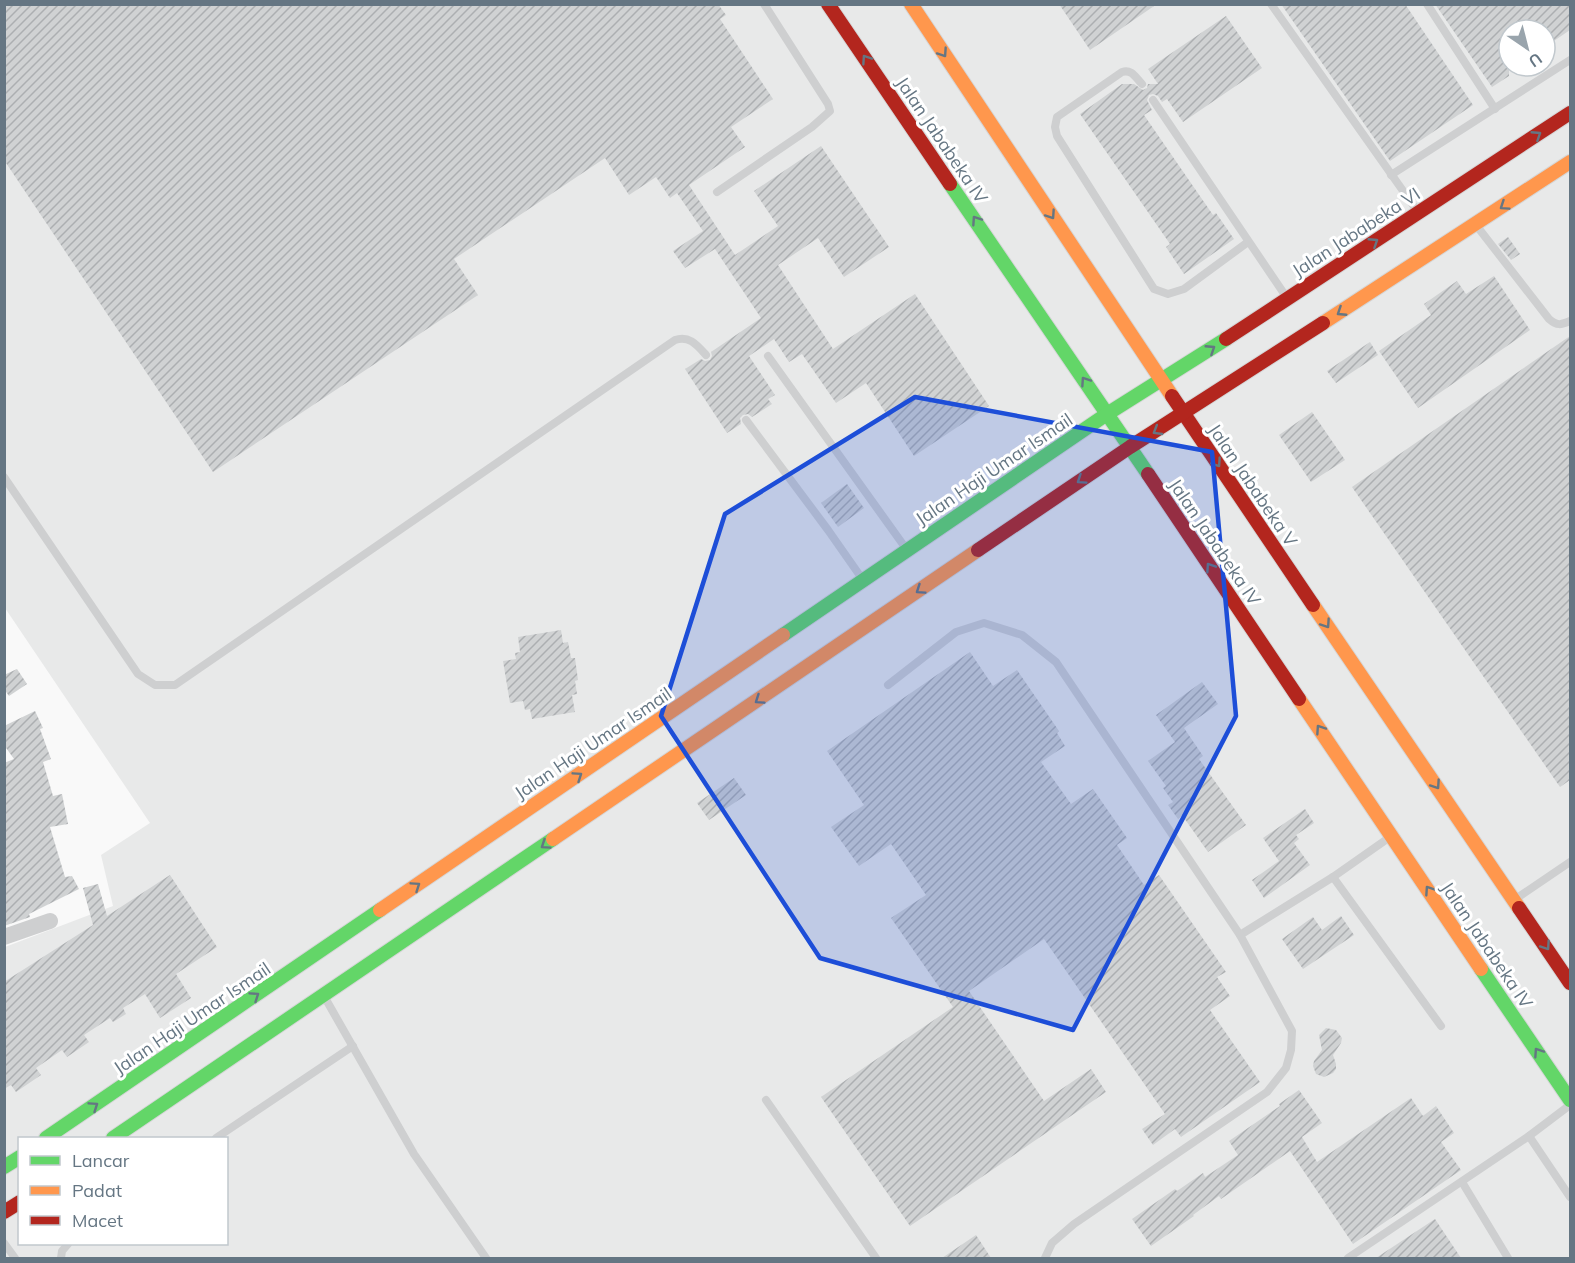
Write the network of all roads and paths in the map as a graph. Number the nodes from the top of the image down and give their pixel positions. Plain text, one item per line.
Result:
1 (764, 4) edge
2 (828, 4) edge
3 (910, 4) edge
4 (1271, 4) edge
5 (1427, 4) edge
6 (1570, 60) edge
7 (1142, 84) dead end
8 (1153, 100) dead end
9 (1495, 109) junction
10 (1570, 113) edge
11 (1570, 162) edge
12 (1391, 175) junction
13 (717, 192) dead end
14 (1418, 213) junction
15 (1476, 225) junction
16 (1248, 242) junction
17 (1287, 299) junction
18 (1570, 321) edge
19 (706, 355) dead end
20 (768, 356) dead end
21 (1162, 381) junction
22 (1107, 414) junction
23 (1184, 414) junction
24 (746, 420) dead end
25 (1130, 447) junction
26 (4, 477) edge
27 (908, 550) junction
28 (863, 581) junction
29 (888, 685) dead end
30 (1392, 836) junction
31 (1570, 862) edge
32 (1333, 877) junction
33 (1514, 900) junction
34 (50, 921) dead end
35 (1240, 935) junction
36 (4, 938) edge
37 (1570, 983) edge
38 (324, 995) junction
39 (1441, 1026) dead end
40 (353, 1046) junction
41 (766, 1100) dead end
42 (1570, 1103) edge
43 (1529, 1136) junction
44 (47, 1137) edge
45 (114, 1137) edge
46 (217, 1137) edge
47 (18, 1157) edge
48 (4, 1167) edge
49 (1462, 1182) junction
50 (1570, 1197) edge
51 (18, 1203) edge
52 (4, 1212) edge
53 (4, 1243) edge
54 (15, 1258) edge
55 (486, 1258) edge
56 (876, 1258) edge
57 (1046, 1258) edge
58 (1347, 1258) edge
59 (1508, 1258) edge

1 - 13 lane
22 -> 2 street, Jalan Jababeka IV
3 -> 21 street, Jalan Jababeka V
4 - 12 lane
5 - 9 lane
6 - 9 lane
7 - 16 lane
8 - 16 lane
9 - 12 lane
14 -> 10 street, Jalan Jababeka VI
11 -> 15 street
12 - 14 lane
17 -> 14 street, Jalan Jababeka VI
15 - 18 lane
15 -> 23 street
16 - 17 lane
21 -> 17 street, Jalan Jababeka VI
19 - 26 lane
20 - 27 lane
21 - 22 street, Jalan Haji Umar Ismail
21 - 23 street, Jalan Jababeka V
22 - 25 street, Jalan Jababeka IV
22 - 27 street, Jalan Haji Umar Ismail
23 -> 25 street
23 -> 33 street, Jalan Jababeka V
24 - 28 lane
30 -> 25 street, Jalan Jababeka IV
25 -> 38 street
27 - 28 street, Jalan Haji Umar Ismail
44 -> 28 street, Jalan Haji Umar Ismail
29 - 35 lane
30 - 32 lane
42 -> 30 street, Jalan Jababeka IV
31 - 33 lane
32 - 35 lane
32 - 39 lane
33 -> 37 street, Jalan Jababeka V
34 - 36 street
35 - 57 lane
38 - 40 lane
38 - 45 street
40 - 46 lane
40 - 55 lane
41 - 56 lane
42 - 43 lane
43 - 49 lane
43 - 50 lane
47 - 48 street
49 - 58 lane
49 - 59 lane
51 - 52 street
53 - 54 lane

